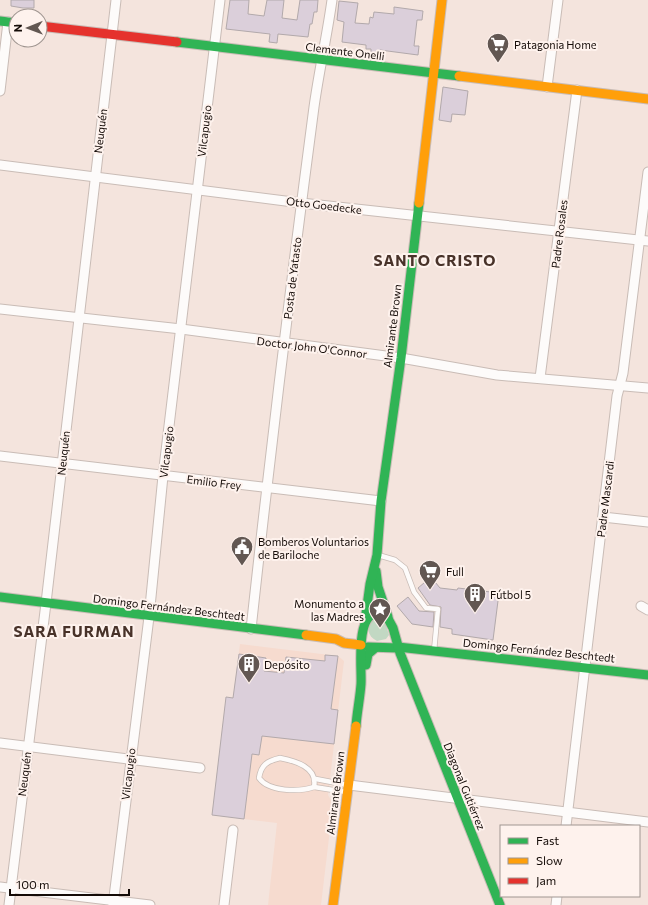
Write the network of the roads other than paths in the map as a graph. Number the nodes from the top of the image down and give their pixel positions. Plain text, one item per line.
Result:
1 (116, 0) edge
2 (220, 0) edge
3 (332, 0) edge
4 (442, 0) edge
5 (558, 0) edge
6 (8, 22) edge
7 (48, 27) edge
8 (112, 34) junction
9 (215, 47) junction
10 (323, 60) junction
11 (432, 73) junction
12 (547, 87) junction
13 (576, 90) junction
14 (0, 91) edge
15 (648, 99) edge
16 (0, 165) edge
17 (648, 172) edge
18 (95, 176) junction
19 (197, 189) junction
20 (301, 203) junction
21 (417, 216) junction
22 (559, 231) junction
23 (644, 240) edge
24 (0, 309) edge
25 (78, 318) junction
26 (181, 329) junction
27 (285, 343) junction
28 (401, 358) junction
29 (540, 378) junction
30 (620, 385) junction
31 (648, 388) edge
32 (0, 456) edge
33 (62, 464) junction
34 (163, 476) junction
35 (266, 488) junction
36 (381, 501) junction
37 (603, 517) junction
38 (648, 522) edge
39 (376, 557) junction
40 (0, 597) edge
41 (46, 603) junction
42 (149, 616) junction
43 (388, 617) junction
44 (364, 626) junction
45 (251, 629) junction
46 (395, 632) junction
47 (336, 639) junction
48 (362, 646) junction
49 (375, 648) junction
50 (396, 648) junction
51 (431, 650) junction
52 (584, 668) junction
53 (648, 675) edge
54 (361, 683) junction
55 (0, 743) edge
56 (28, 747) junction
57 (130, 760) junction
58 (200, 768) dead end
59 (316, 779) junction
60 (314, 787) junction
61 (348, 789) junction
62 (457, 797) junction
63 (568, 812) junction
64 (648, 822) edge
65 (566, 825) edge
66 (233, 830) dead end
67 (0, 887) edge
68 (11, 888) junction
69 (113, 903) edge
70 (9, 905) edge
71 (150, 905) edge
72 (224, 905) edge
73 (333, 905) edge
74 (500, 905) edge

1 - 8 street, Neuquén
2 - 9 street, Vilcapugio
3 - 10 street, Posta de Yatasto
4 - 11 main road, Almirante Brown
5 - 12 street
6 - 14 street
7 - 8 main road, Clemente Onelli
8 - 9 main road, Clemente Onelli
8 - 18 street, Neuquén
9 - 10 main road, Clemente Onelli
9 - 19 street, Vilcapugio
10 - 11 main road, Clemente Onelli
10 - 20 street, Posta de Yatasto
11 - 12 main road, Clemente Onelli
11 - 21 main road, Almirante Brown
12 - 13 main road, Clemente Onelli
13 - 15 main road, Clemente Onelli
13 - 22 street, Padre Rosales
16 - 18 street, Otto Goedecke
17 - 23 street, Padre Mascardi
18 - 19 street, Otto Goedecke
18 - 25 street, Neuquén
19 - 20 street, Otto Goedecke
19 - 26 street, Vilcapugio
20 - 21 street, Otto Goedecke
20 - 27 street, Posta de Yatasto
21 - 22 street, Otto Goedecke
21 - 28 main road, Almirante Brown
22 - 23 street, Otto Goedecke
22 - 29 street, Padre Rosales
23 - 30 street, Padre Mascardi
24 - 25 street, Doctor John O'Connor
25 - 26 street, Doctor John O'Connor
25 - 33 street, Neuquén
26 - 27 street, Doctor John O'Connor
26 - 34 street, Vilcapugio
27 - 28 street, Doctor John O'Connor
27 - 35 street, Posta de Yatasto
28 - 29 street, Doctor John O'Connor
28 - 36 main road, Almirante Brown
29 - 30 street, Doctor John O'Connor
30 - 31 street, Doctor John O'Connor
30 - 37 street, Padre Mascardi
32 - 33 street, Emilio Frey
33 - 34 street, Emilio Frey
33 - 41 street, Neuquén
34 - 35 street, Emilio Frey
34 - 42 street, Vilcapugio
35 - 36 street, Emilio Frey
35 - 45 street, Posta de Yatasto
36 - 39 main road, Almirante Brown
37 - 38 street
37 - 52 street, Padre Mascardi
39 - 43 main road, Almirante Brown
39 - 44 main road, Almirante Brown
39 - 51 lane
40 - 41 main road, Domingo Fernández Beschtedt
41 - 42 main road, Domingo Fernández Beschtedt
41 - 56 street, Neuquén
42 - 45 main road, Domingo Fernández Beschtedt
42 - 57 street, Vilcapugio
43 - 44 main road, Domingo Fernández Beschtedt
43 - 46 main road, Almirante Brown
44 - 47 main road, Domingo Fernández Beschtedt
44 - 48 main road, Almirante Brown
45 - 47 main road, Domingo Fernández Beschtedt
46 - 50 main road
46 - 51 main road, Domingo Fernández Beschtedt
47 - 48 main road, Domingo Fernández Beschtedt
48 - 49 main road, Domingo Fernández Beschtedt
48 - 54 main road, Almirante Brown
49 - 50 main road, Domingo Fernández Beschtedt
49 - 54 main road, Almirante Brown
50 - 51 main road, Domingo Fernández Beschtedt
50 - 62 main road, Diagonal Gutiérrez
51 - 52 main road, Domingo Fernández Beschtedt
52 - 53 main road, Domingo Fernández Beschtedt
52 - 63 street, Padre Mascardi
54 - 61 main road, Almirante Brown
55 - 56 street
56 - 57 street
56 - 68 street, Neuquén
57 - 58 street
57 - 69 street, Vilcapugio
59 - 60 lane
59 - 60 lane
59 - 61 lane
60 - 61 lane
61 - 62 street
61 - 73 main road, Almirante Brown
62 - 63 street
62 - 74 main road, Diagonal Gutiérrez
63 - 64 street
63 - 65 street, Padre Mascardi
66 - 72 street
67 - 68 street
68 - 69 street
68 - 70 street, Neuquén
69 - 71 street

